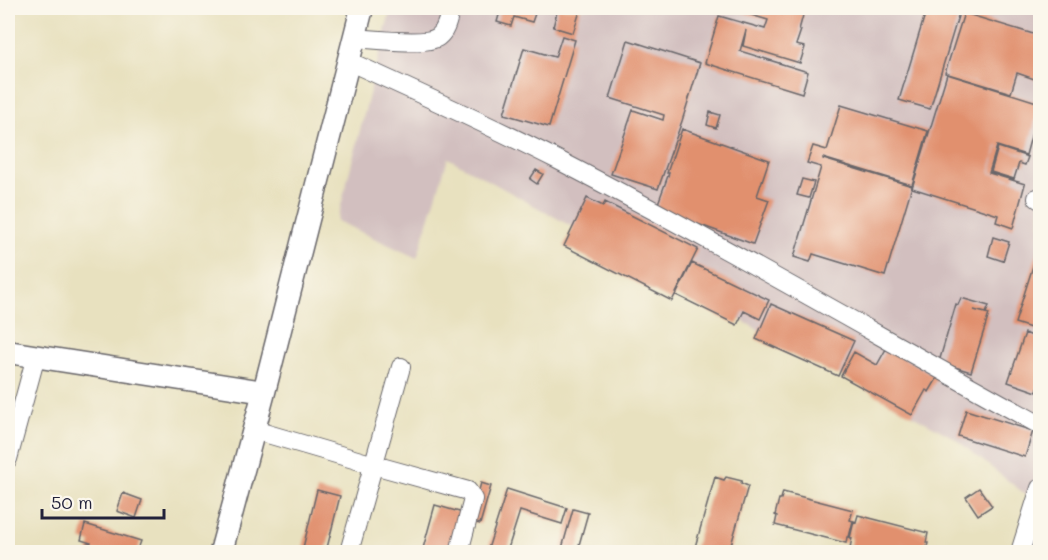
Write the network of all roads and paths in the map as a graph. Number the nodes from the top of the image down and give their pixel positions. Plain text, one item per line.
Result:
1 (362, 8) edge
2 (452, 8) edge
3 (354, 38) junction
4 (348, 61) junction
5 (8, 351) edge
6 (36, 356) junction
7 (401, 367) dead end
8 (264, 392) junction
9 (1041, 425) edge
10 (254, 430) junction
11 (8, 459) edge
12 (374, 465) junction
13 (1041, 488) edge
14 (221, 552) edge
15 (349, 552) edge
16 (459, 552) edge
17 (1020, 552) edge

1 - 3 main road
2 - 3 street
3 - 4 main road
4 - 8 main road
4 - 9 street
5 - 6 main road
6 - 8 main road
6 - 11 street
7 - 12 street
8 - 10 main road
10 - 12 street
10 - 14 main road
12 - 15 street
12 - 16 street
13 - 17 street

